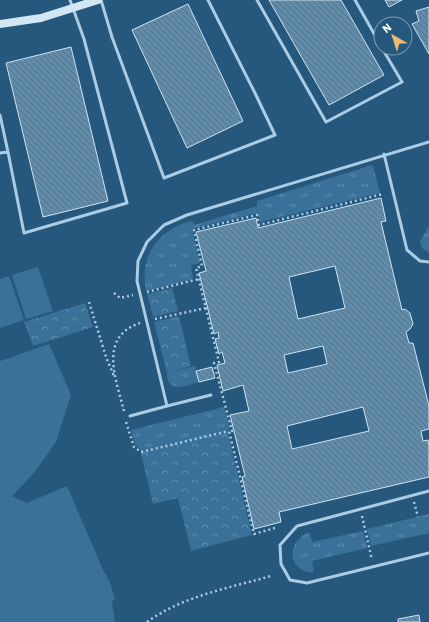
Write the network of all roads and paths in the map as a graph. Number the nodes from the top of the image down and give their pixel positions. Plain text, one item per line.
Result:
1 (99, 0) edge
2 (208, 0) edge
3 (258, 0) edge
4 (355, 0) edge
5 (71, 4) edge
6 (0, 24) edge
7 (373, 31) edge
8 (387, 56) edge
9 (0, 114) edge
10 (429, 142) edge
11 (0, 152) edge
12 (8, 152) junction
13 (384, 154) junction
14 (383, 194) dead end
15 (429, 262) edge
16 (199, 279) junction
17 (146, 292) dead end
18 (114, 293) dead end
19 (133, 295) dead end
20 (89, 302) dead end
21 (206, 308) junction
22 (95, 320) junction
23 (152, 320) dead end
24 (91, 321) dead end
25 (116, 380) dead end
26 (211, 394) dead end
27 (167, 406) junction
28 (130, 416) dead end
29 (429, 491) edge
30 (412, 495) junction
31 (360, 509) junction
32 (418, 517) dead end
33 (275, 528) dead end
34 (429, 553) edge
35 (374, 566) junction
36 (271, 576) dead end
37 (147, 622) edge

1 - 2 lane
1 - 5 street
3 - 8 lane
4 - 7 lane
5 - 6 street
5 - 12 lane
9 - 12 lane
10 - 13 lane
11 - 12 lane
13 - 15 lane
13 - 27 lane
14 - 16 path
16 - 17 path
16 - 21 path
18 - 19 path
20 - 22 path
21 - 23 path
21 - 33 path
22 - 24 path
22 - 25 path
26 - 27 lane
27 - 28 lane
29 - 30 lane
30 - 31 lane
30 - 32 path
31 - 35 path
31 - 35 lane
34 - 35 lane
36 - 37 path

